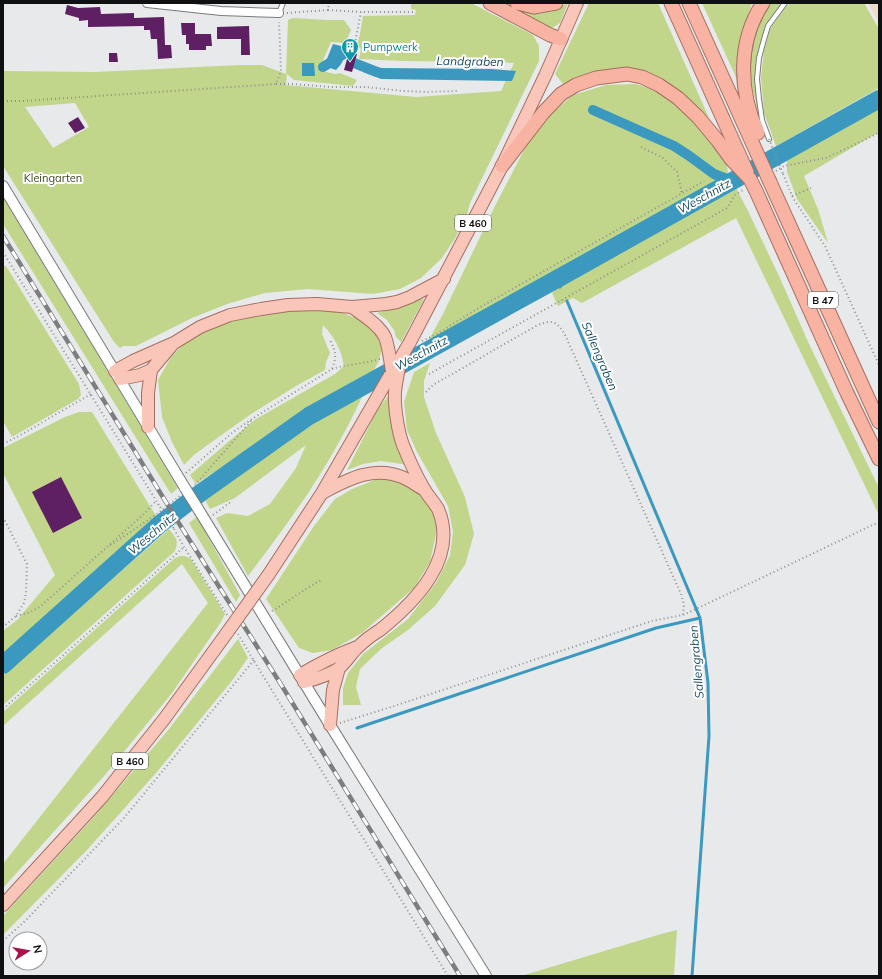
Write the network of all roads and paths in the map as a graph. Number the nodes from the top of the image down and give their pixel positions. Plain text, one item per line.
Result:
1 (146, 3) edge
2 (284, 3) edge
3 (329, 3) edge
4 (490, 3) edge
5 (517, 3) edge
6 (556, 3) edge
7 (577, 3) edge
8 (671, 3) edge
9 (689, 3) edge
10 (763, 3) edge
11 (785, 3) edge
12 (202, 6) edge
13 (328, 10) junction
14 (361, 12) junction
15 (414, 12) dead end
16 (279, 13) junction
17 (561, 39) junction
18 (354, 48) dead end
19 (276, 84) junction
20 (459, 91) dead end
21 (3, 101) edge
22 (879, 133) edge
23 (762, 143) junction
24 (641, 147) dead end
25 (735, 157) junction
26 (502, 166) junction
27 (771, 178) junction
28 (704, 181) dead end
29 (3, 186) edge
30 (751, 186) junction
31 (811, 188) dead end
32 (682, 193) junction
33 (792, 196) junction
34 (3, 252) edge
35 (444, 279) junction
36 (352, 308) junction
37 (330, 340) dead end
38 (174, 342) junction
39 (414, 343) junction
40 (392, 356) junction
41 (879, 365) edge
42 (332, 369) junction
43 (151, 370) junction
44 (429, 374) dead end
45 (118, 375) junction
46 (426, 392) dead end
47 (91, 394) junction
48 (255, 417) junction
49 (879, 422) edge
50 (148, 427) junction
51 (3, 444) edge
52 (879, 459) edge
53 (179, 478) junction
54 (187, 489) junction
55 (424, 490) junction
56 (322, 493) junction
57 (156, 501) junction
58 (232, 501) dead end
59 (202, 516) junction
60 (3, 517) edge
61 (879, 522) edge
62 (110, 545) junction
63 (184, 548) junction
64 (322, 580) dead end
65 (682, 614) junction
66 (16, 616) junction
67 (264, 616) junction
68 (3, 628) edge
69 (232, 629) junction
70 (358, 647) junction
71 (254, 660) junction
72 (339, 668) junction
73 (302, 679) junction
74 (3, 709) edge
75 (330, 725) junction
76 (3, 905) edge
77 (3, 941) edge
78 (448, 976) edge
79 (486, 976) edge

1 - 12 street
2 - 16 lane
3 - 13 path
4 - 17 highway
5 - 6 highway
7 - 17 main road, B 460
8 - 25 highway, B 47
9 - 23 highway
10 - 23 highway
11 - 23 lane
12 - 16 street
13 - 14 path
13 - 16 path
14 - 15 path
14 - 18 path
16 - 19 path
17 - 26 main road, B 460
19 - 20 path
19 - 21 path
22 - 27 path
23 - 27 highway, B 47, bridge
23 - 33 path, bridge
24 - 32 path
25 - 26 highway
25 - 30 highway, B 47
26 - 35 main road, B 460
27 - 49 highway, B 47
28 - 32 path
29 - 45 street
30 - 44 path
30 - 52 highway, B 47
31 - 33 path
32 - 39 path
33 - 41 path
34 - 47 path
35 - 36 main road
35 - 39 main road, B 460
36 - 38 main road
36 - 40 main road
37 - 42 path
38 - 43 main road
38 - 45 main road
39 - 40 main road, B 460, bridge
40 - 42 path
40 - 55 main road
40 - 56 main road, B 460, bridge
42 - 48 path
43 - 45 main road
43 - 50 main road
45 - 50 street
46 - 65 path
47 - 51 path
47 - 57 path
48 - 53 path
48 - 54 path
50 - 53 street
53 - 54 street
54 - 59 street, bridge
54 - 62 path
55 - 56 main road
55 - 70 main road
56 - 69 main road, B 460, bridge
57 - 62 path
57 - 63 path, bridge
58 - 59 path
59 - 67 street
60 - 66 path
61 - 65 path
62 - 66 path
63 - 69 path
63 - 74 path
64 - 67 path
65 - 75 path
66 - 68 path
67 - 73 street
69 - 71 path
69 - 76 main road, B 460
70 - 72 main road
70 - 73 main road
71 - 77 path
71 - 78 path
72 - 73 main road
72 - 75 main road
73 - 75 street
75 - 79 street

